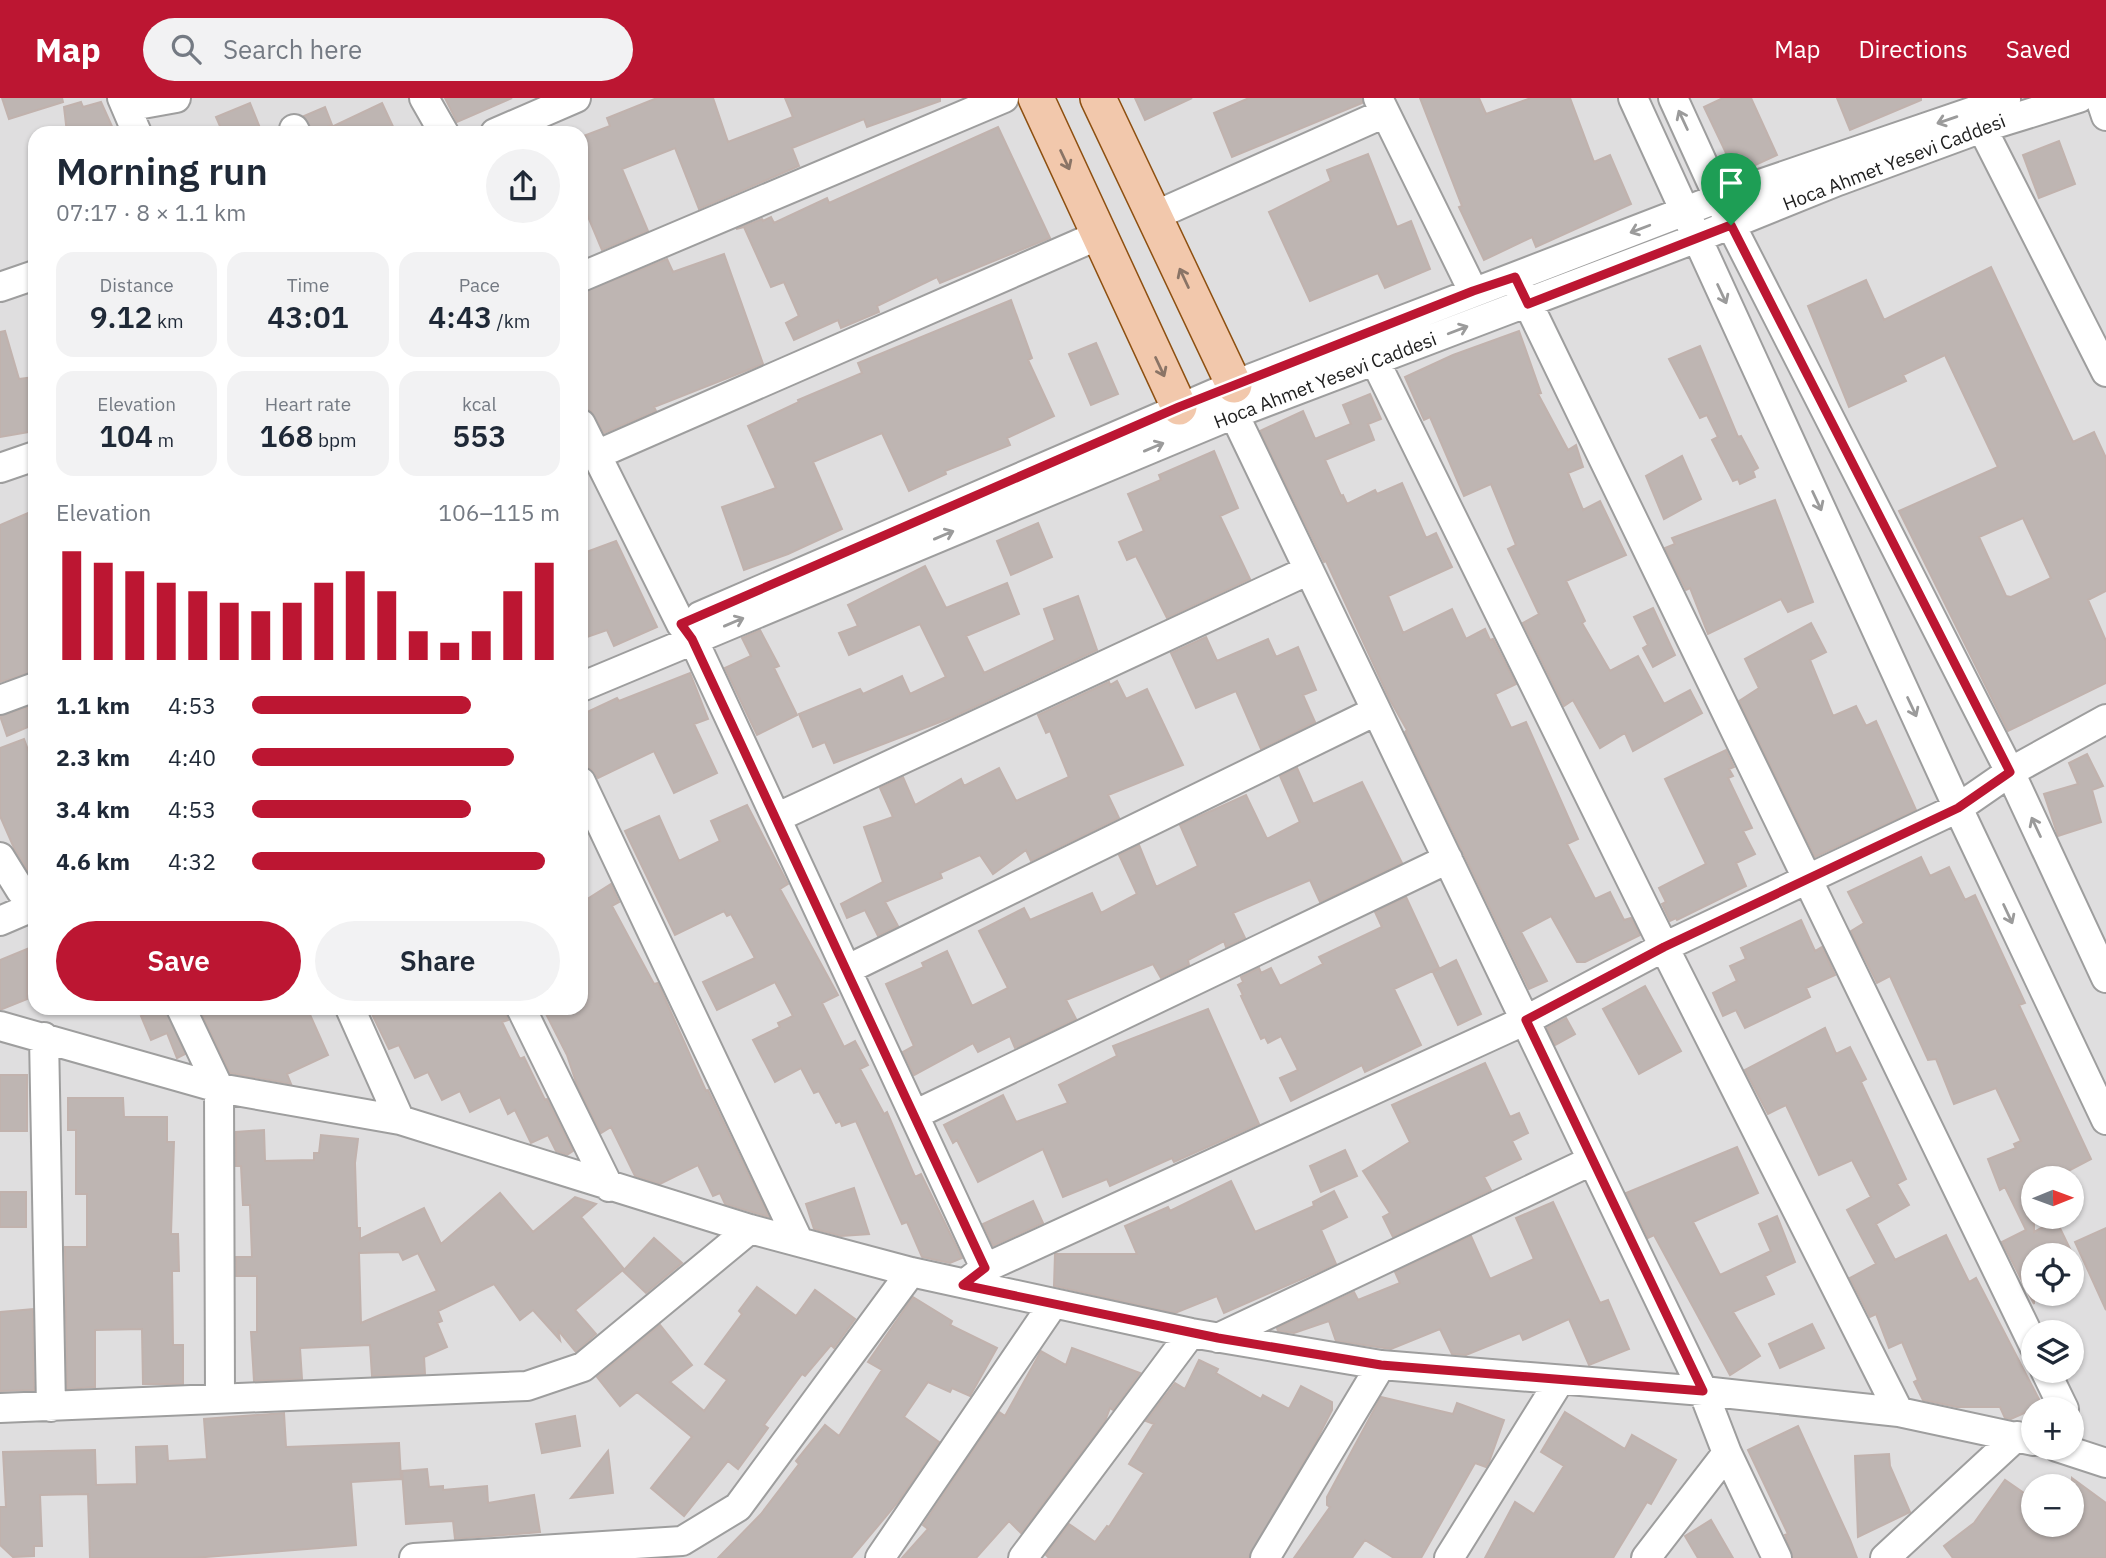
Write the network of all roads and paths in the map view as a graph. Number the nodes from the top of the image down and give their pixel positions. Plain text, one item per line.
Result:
1 (176, 98) edge
2 (424, 98) edge
3 (576, 98) edge
4 (1004, 98) edge
5 (1036, 98) edge
6 (1098, 98) edge
7 (1633, 98) edge
8 (1673, 98) edge
9 (2079, 98) edge
10 (2100, 98) edge
11 (124, 102) edge
12 (1382, 105) edge
13 (1992, 107) edge
14 (2106, 116) edge
15 (134, 126) edge
16 (440, 126) edge
17 (511, 126) edge
18 (1719, 198) junction
19 (1686, 211) junction
20 (1154, 216) junction
21 (1731, 225) junction
22 (1099, 235) junction
23 (1697, 239) junction
24 (588, 274) edge
25 (28, 277) edge
26 (1515, 277) junction
27 (0, 287) edge
28 (1473, 291) junction
29 (1528, 304) junction
30 (1375, 361) junction
31 (2106, 372) edge
32 (1234, 399) junction
33 (1179, 407) junction
34 (588, 438) edge
35 (596, 455) junction
36 (28, 458) edge
37 (0, 468) edge
38 (1307, 570) junction
39 (687, 632) junction
40 (588, 666) edge
41 (588, 683) edge
42 (28, 690) edge
43 (0, 700) edge
44 (1376, 711) junction
45 (2106, 719) edge
46 (2010, 772) junction
47 (588, 797) edge
48 (1958, 808) junction
49 (778, 817) junction
50 (0, 857) edge
51 (1448, 859) junction
52 (1808, 878) junction
53 (23, 896) edge
54 (0, 920) edge
55 (1664, 947) junction
56 (848, 970) junction
57 (2106, 978) edge
58 (184, 1015) edge
59 (353, 1015) edge
60 (524, 1015) edge
61 (1526, 1020) junction
62 (0, 1026) edge
63 (44, 1037) junction
64 (219, 1088) junction
65 (914, 1115) junction
66 (400, 1120) junction
67 (2106, 1120) edge
68 (1591, 1161) junction
69 (609, 1187) junction
70 (750, 1229) junction
71 (799, 1242) junction
72 (985, 1268) junction
73 (912, 1272) junction
74 (963, 1285) junction
75 (1053, 1304) junction
76 (2021, 1320) edge
77 (1204, 1335) junction
78 (1381, 1365) junction
79 (1560, 1380) junction
80 (1703, 1391) junction
81 (220, 1398) junction
82 (51, 1407) junction
83 (0, 1408) edge
84 (1899, 1412) junction
85 (2021, 1437) edge
86 (2021, 1441) edge
87 (2084, 1442) edge
88 (1727, 1452) junction
89 (2096, 1459) edge
90 (679, 1549) edge
91 (414, 1558) edge
92 (880, 1558) edge
93 (1023, 1558) edge
94 (1265, 1558) edge
95 (1449, 1558) edge
96 (1646, 1558) edge
97 (1777, 1558) edge
98 (1885, 1558) edge

1 - 11 street
2 - 16 street
3 - 17 street
4 - 24 street
5 -> 22 main road
6 - 20 main road
7 - 19 street
18 -> 8 street
9 - 13 street, Hoca Ahmet Yesevi Caddesi
10 - 14 street
11 - 15 street
12 - 20 street
12 - 28 street
13 -> 18 street, Hoca Ahmet Yesevi Caddesi
13 - 21 street, Hoca Ahmet Yesevi Caddesi
13 - 31 street
18 - 19 street, Hoca Ahmet Yesevi Caddesi
18 - 21 street
19 - 23 street
19 -> 26 street, Hoca Ahmet Yesevi Caddesi
32 -> 20 main road
21 - 23 street, Hoca Ahmet Yesevi Caddesi
21 - 46 street
22 -> 33 main road
22 - 35 street
23 - 29 street, Hoca Ahmet Yesevi Caddesi
23 -> 48 street
25 - 27 street
26 - 28 street, Hoca Ahmet Yesevi Caddesi
26 - 29 street
28 - 32 street, Hoca Ahmet Yesevi Caddesi
30 -> 29 street, Hoca Ahmet Yesevi Caddesi
29 - 52 street
30 - 32 street, Hoca Ahmet Yesevi Caddesi
30 - 55 street
32 - 33 street, Hoca Ahmet Yesevi Caddesi
32 - 38 street
39 -> 32 street, Hoca Ahmet Yesevi Caddesi
33 - 39 street, Hoca Ahmet Yesevi Caddesi
34 - 35 street
35 - 39 street
36 - 37 street
38 - 44 street
38 - 49 street
39 - 40 street, Hoca Ahmet Yesevi Caddesi
39 - 41 street, Hoca Ahmet Yesevi Caddesi
39 - 49 street
42 - 43 street
44 - 51 street
44 - 56 street
45 - 46 street
46 - 48 street
57 -> 46 street
47 - 71 street
48 - 52 street
48 -> 67 street
49 - 56 street
50 - 53 street
51 - 61 street
51 - 65 street
52 - 55 street
52 - 76 street
53 - 54 street
55 - 61 street
55 - 84 street
56 - 65 street
58 - 64 street
59 - 66 street
60 - 69 street
61 - 68 street
61 - 72 street
62 - 63 street
63 - 64 street
63 - 82 street
64 - 66 street
64 - 81 street
65 - 72 street
66 - 69 street
68 - 77 street
68 - 80 street
69 - 70 street
70 - 71 street
70 - 81 street
71 - 73 street
72 - 74 street
73 - 74 street
73 - 90 street
74 - 75 street
75 - 77 street
75 - 92 street
77 - 78 street
77 - 93 street
78 - 79 street
78 - 94 street
79 - 80 street
79 - 95 street
80 - 84 street
80 - 88 street
81 - 82 street
82 - 83 street
84 - 85 street
86 - 98 street
87 - 89 street
88 - 96 street
88 - 97 street
90 - 91 street

